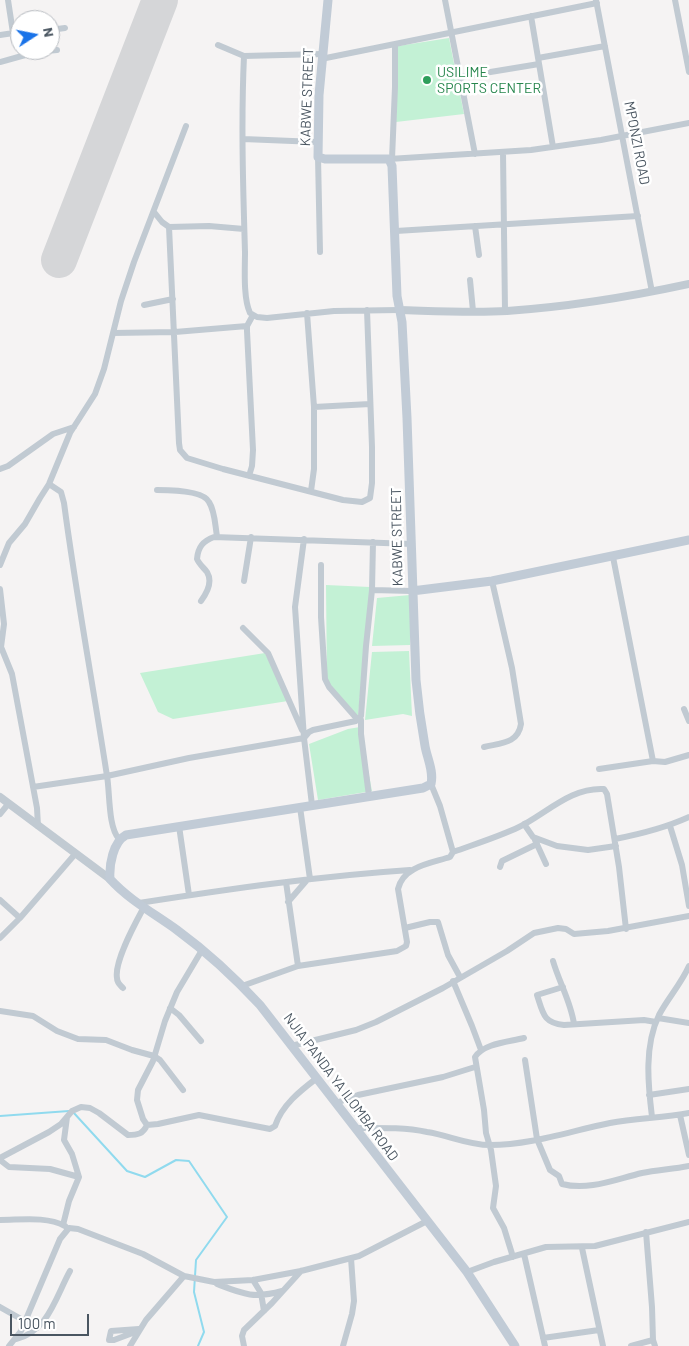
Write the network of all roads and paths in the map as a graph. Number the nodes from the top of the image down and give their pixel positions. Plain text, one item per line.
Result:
1 (328, 0) edge
2 (444, 0) edge
3 (675, 0) edge
4 (597, 1) edge
5 (531, 16) junction
6 (65, 28) dead end
7 (60, 29) edge
8 (451, 32) junction
9 (395, 44) junction
10 (218, 45) dead end
11 (605, 46) junction
12 (244, 56) junction
13 (321, 56) junction
14 (538, 61) junction
15 (689, 72) edge
16 (460, 77) junction
17 (689, 123) edge
18 (186, 126) dead end
19 (622, 136) junction
20 (243, 139) junction
21 (318, 142) junction
22 (553, 147) junction
23 (503, 152) junction
24 (475, 154) junction
25 (318, 156) junction
26 (390, 159) junction
27 (154, 212) junction
28 (638, 216) junction
29 (504, 224) junction
30 (475, 226) junction
31 (169, 227) junction
32 (244, 228) junction
33 (396, 232) junction
34 (320, 252) dead end
35 (479, 255) dead end
36 (470, 280) dead end
37 (689, 284) edge
38 (652, 292) junction
39 (173, 299) junction
40 (144, 305) dead end
41 (367, 310) junction
42 (399, 310) junction
43 (473, 311) junction
44 (505, 311) junction
45 (307, 313) junction
46 (253, 315) junction
47 (247, 326) junction
48 (175, 332) junction
49 (113, 333) junction
50 (370, 404) junction
51 (314, 407) junction
52 (74, 427) junction
53 (0, 469) edge
54 (249, 476) junction
55 (49, 484) junction
56 (157, 490) dead end
57 (311, 491) junction
58 (217, 536) junction
59 (251, 537) junction
60 (304, 539) junction
61 (689, 540) edge
62 (373, 542) junction
63 (412, 544) junction
64 (613, 556) junction
65 (0, 565) edge
66 (321, 565) dead end
67 (492, 581) junction
68 (244, 582) dead end
69 (0, 589) edge
70 (372, 590) junction
71 (412, 591) junction
72 (201, 602) dead end
73 (243, 628) dead end
74 (684, 709) dead end
75 (359, 720) junction
76 (689, 721) edge
77 (303, 735) junction
78 (484, 747) dead end
79 (689, 756) edge
80 (653, 761) junction
81 (599, 769) dead end
82 (107, 776) junction
83 (431, 784) junction
84 (33, 787) junction
85 (0, 796) edge
86 (369, 796) junction
87 (9, 803) junction
88 (312, 805) junction
89 (300, 807) junction
90 (0, 814) edge
91 (689, 817) edge
92 (524, 824) junction
93 (38, 826) junction
94 (178, 826) junction
95 (670, 826) junction
96 (533, 837) junction
97 (119, 839) junction
98 (616, 843) junction
99 (537, 844) junction
100 (453, 852) junction
101 (76, 853) junction
102 (546, 864) dead end
103 (500, 867) dead end
104 (411, 870) junction
105 (110, 879) junction
106 (309, 879) junction
107 (286, 882) junction
108 (189, 895) junction
109 (0, 900) edge
110 (288, 902) junction
111 (142, 905) junction
112 (689, 906) edge
113 (689, 916) edge
114 (20, 918) junction
115 (405, 928) junction
116 (626, 929) junction
117 (0, 938) edge
118 (202, 950) junction
119 (553, 961) dead end
120 (298, 966) junction
121 (689, 966) edge
122 (460, 977) junction
123 (453, 981) junction
124 (242, 986) junction
125 (563, 987) junction
126 (123, 988) dead end
127 (170, 1008) junction
128 (0, 1012) edge
129 (657, 1020) junction
130 (574, 1024) junction
131 (689, 1024) edge
132 (524, 1038) dead end
133 (201, 1041) dead end
134 (291, 1046) junction
135 (481, 1050) junction
136 (154, 1056) junction
137 (525, 1060) dead end
138 (475, 1067) junction
139 (317, 1078) junction
140 (183, 1090) dead end
141 (689, 1090) edge
142 (650, 1095) junction
143 (336, 1103) junction
144 (68, 1114) junction
145 (689, 1114) edge
146 (680, 1115) junction
147 (652, 1117) junction
148 (147, 1125) junction
149 (355, 1128) junction
150 (537, 1139) junction
151 (490, 1145) junction
152 (689, 1155) edge
153 (0, 1159) edge
154 (689, 1166) edge
155 (78, 1177) junction
156 (0, 1220) edge
157 (427, 1221) junction
158 (689, 1222) edge
159 (66, 1226) junction
160 (646, 1232) junction
161 (582, 1248) junction
162 (524, 1254) junction
163 (513, 1257) junction
164 (351, 1258) junction
165 (70, 1271) dead end
166 (301, 1271) junction
167 (467, 1272) junction
168 (184, 1276) junction
169 (253, 1280) junction
170 (214, 1282) junction
171 (283, 1291) junction
172 (262, 1296) junction
173 (0, 1307) edge
174 (264, 1311) junction
175 (25, 1321) junction
176 (37, 1328) junction
177 (599, 1330) junction
178 (543, 1338) junction
179 (16, 1339) junction
180 (654, 1343) edge
181 (9, 1346) edge
182 (130, 1346) edge
183 (244, 1346) edge
184 (343, 1346) edge
185 (515, 1346) edge
186 (545, 1346) edge
187 (603, 1346) edge
188 (630, 1346) edge

1 - 13 main road, KABWE STREET
2 - 8 street
3 - 15 street
4 - 5 street
4 - 11 street, MPONZI ROAD
5 - 8 street
5 - 14 street
6 - 7 street
8 - 9 street
8 - 16 street
9 - 13 street
9 - 26 street
10 - 12 street
11 - 14 street
11 - 19 street, MPONZI ROAD
12 - 13 street
12 - 20 street
13 - 21 main road, KABWE STREET
14 - 16 street
14 - 22 street
16 - 24 street
17 - 19 street
18 - 27 street
19 - 22 street
19 - 28 street, MPONZI ROAD
20 - 21 street
20 - 32 street
21 - 25 main road, KABWE STREET
22 - 23 street
23 - 24 street
23 - 29 street
24 - 26 street
25 - 26 main road, KABWE STREET
25 - 34 street
26 - 33 main road, KABWE STREET
27 - 31 street
27 - 49 street
28 - 29 street
28 - 38 street, MPONZI ROAD
29 - 30 street
29 - 44 street
30 - 33 street
30 - 35 street
31 - 32 street
31 - 39 street
32 - 46 street
33 - 42 main road, KABWE STREET
36 - 43 street
37 - 38 street
38 - 44 street
39 - 40 street
39 - 48 street
41 - 42 street
41 - 45 street
41 - 50 street
42 - 43 street
42 - 63 main road, KABWE STREET
43 - 44 street
45 - 46 street
45 - 51 street
46 - 47 street
47 - 48 street
47 - 54 street
48 - 49 street
48 - 54 street
49 - 52 street
50 - 51 street
50 - 57 street
51 - 57 street
52 - 53 street
52 - 55 street
54 - 57 street
55 - 65 street
55 - 82 street
56 - 58 street
58 - 59 street
58 - 72 street
59 - 60 street
59 - 68 street
60 - 62 street
60 - 77 street
61 - 64 main road
62 - 63 street
62 - 70 street
63 - 71 main road, KABWE STREET
64 - 67 main road
64 - 80 street
66 - 75 street
67 - 71 main road
67 - 78 street
69 - 84 street
70 - 71 street
70 - 75 street
71 - 83 main road, KABWE STREET
73 - 77 street
74 - 76 street
75 - 77 street
75 - 86 street
77 - 82 street
77 - 88 street
79 - 80 street
80 - 81 street
82 - 84 street
82 - 97 street
83 - 86 main road
83 - 100 street
84 - 93 street
85 - 87 street
86 - 88 main road
87 - 90 street
87 - 93 street
88 - 89 main road
89 - 94 main road
89 - 106 street
91 - 95 street
92 - 96 street
92 - 98 street
92 - 100 street
93 - 101 street
94 - 97 main road
94 - 108 street
95 - 98 street
95 - 112 street
96 - 98 street
96 - 99 street
97 - 105 main road
98 - 116 street
99 - 102 street
99 - 103 street
100 - 104 street
101 - 105 street
101 - 114 street
104 - 106 street
104 - 115 street
105 - 111 main road, NJIA PANDA YA ILOMBA ROAD
106 - 107 street
106 - 110 street
107 - 108 street
107 - 110 street
108 - 111 street
109 - 114 street
110 - 120 street
111 - 118 main road, NJIA PANDA YA ILOMBA ROAD
111 - 126 street
113 - 116 street
114 - 117 street
115 - 120 street
115 - 122 street
116 - 122 street
118 - 124 main road, NJIA PANDA YA ILOMBA ROAD
118 - 127 street
119 - 125 street
120 - 124 street
121 - 129 street
122 - 123 street
123 - 134 street
123 - 135 street
124 - 134 main road, NJIA PANDA YA ILOMBA ROAD
125 - 130 street
125 - 130 street
127 - 133 street
127 - 136 street
128 - 136 street
129 - 130 street
129 - 131 street
129 - 142 street
132 - 135 street
134 - 139 main road, NJIA PANDA YA ILOMBA ROAD
135 - 138 street
136 - 140 street
136 - 148 street
137 - 150 street
138 - 143 street
138 - 151 street
139 - 143 main road, NJIA PANDA YA ILOMBA ROAD
139 - 148 street
141 - 142 street
142 - 147 street
143 - 149 main road, NJIA PANDA YA ILOMBA ROAD
144 - 148 street
144 - 153 street
144 - 155 street
145 - 146 street
146 - 147 street
146 - 152 street
147 - 150 street
149 - 151 street
149 - 157 main road, NJIA PANDA YA ILOMBA ROAD
150 - 151 street
150 - 154 street
151 - 163 street
153 - 155 street
155 - 159 street
156 - 159 street
157 - 164 street
157 - 167 main road, NJIA PANDA YA ILOMBA ROAD
158 - 160 street
159 - 168 street
159 - 175 street
160 - 161 street
160 - 180 street
161 - 162 street
161 - 177 street
162 - 163 street
162 - 178 street
163 - 167 street
164 - 166 street
164 - 184 street
165 - 176 street
166 - 169 street
166 - 171 street
167 - 185 main road, NJIA PANDA YA ILOMBA ROAD
168 - 170 street
168 - 182 street
169 - 170 street
169 - 172 street
170 - 172 street
171 - 172 street
171 - 174 street
172 - 174 street
173 - 175 street
174 - 183 street
175 - 176 street
175 - 179 street
176 - 179 street
177 - 178 street
177 - 187 street
178 - 186 street
179 - 181 street
180 - 188 street

